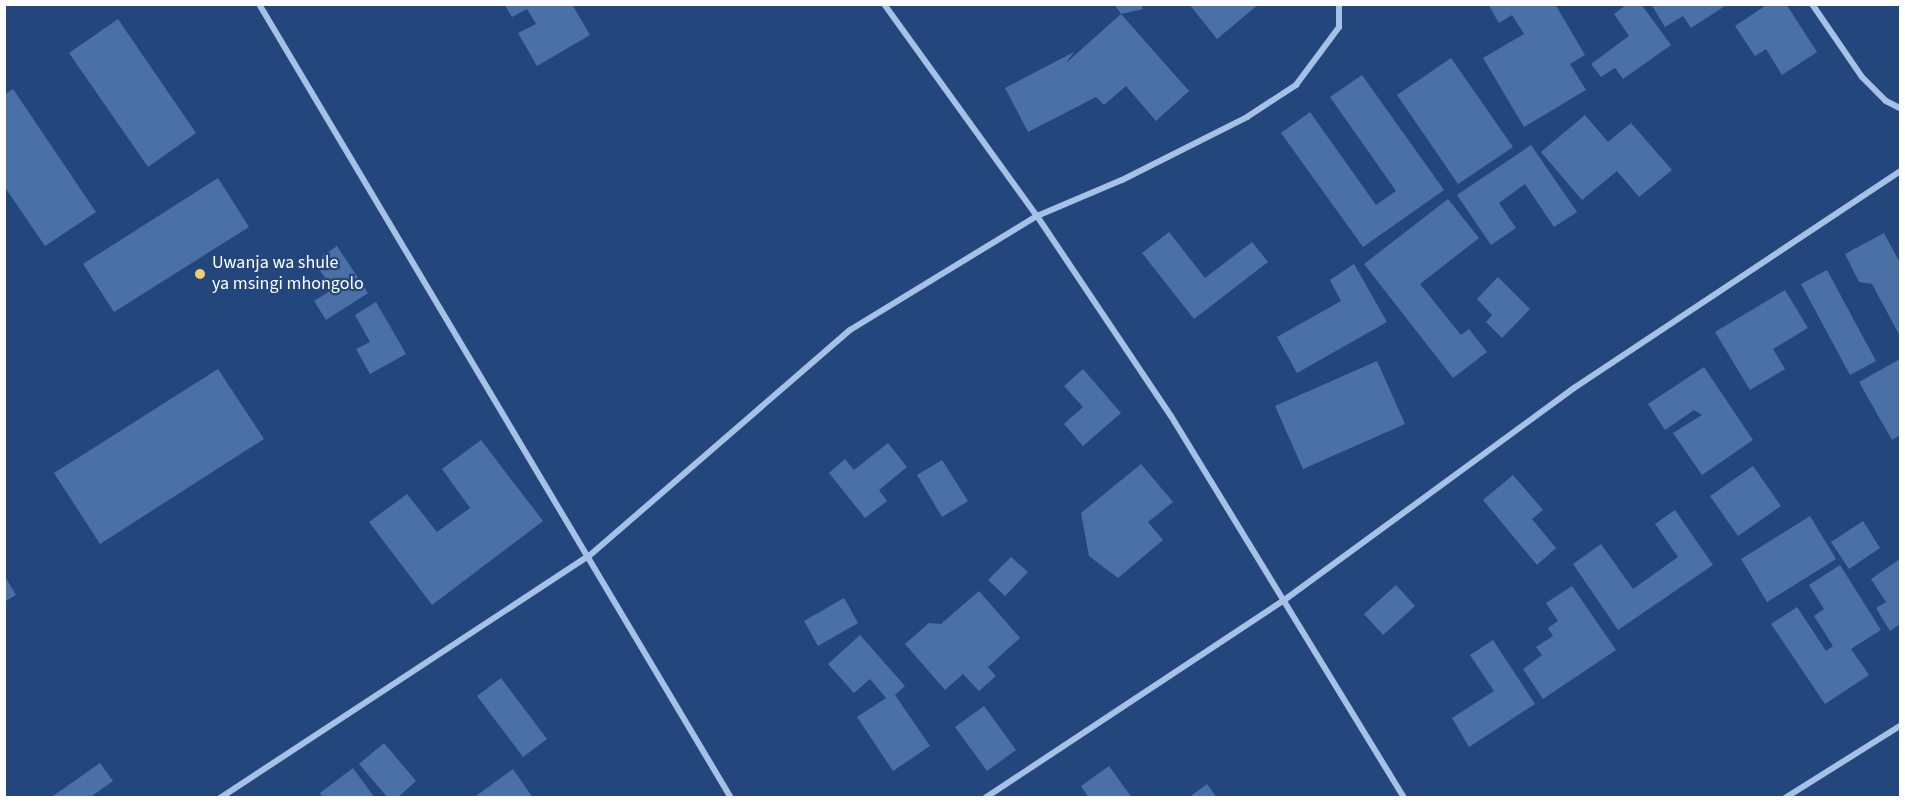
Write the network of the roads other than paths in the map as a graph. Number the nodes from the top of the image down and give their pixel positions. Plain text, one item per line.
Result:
1 (259, 4) edge
2 (884, 4) edge
3 (1339, 4) edge
4 (1812, 4) edge
5 (1900, 108) edge
6 (1900, 171) edge
7 (1037, 216) junction
8 (589, 556) junction
9 (1283, 601) junction
10 (1900, 726) edge
11 (220, 798) edge
12 (731, 798) edge
13 (985, 798) edge
14 (1404, 798) edge
15 (1785, 798) edge

1 - 8 street
2 - 7 street
3 - 7 street
4 - 5 street
6 - 9 street
7 - 8 street
7 - 9 street
8 - 11 street
8 - 12 street
9 - 13 street
9 - 14 street
10 - 15 street

